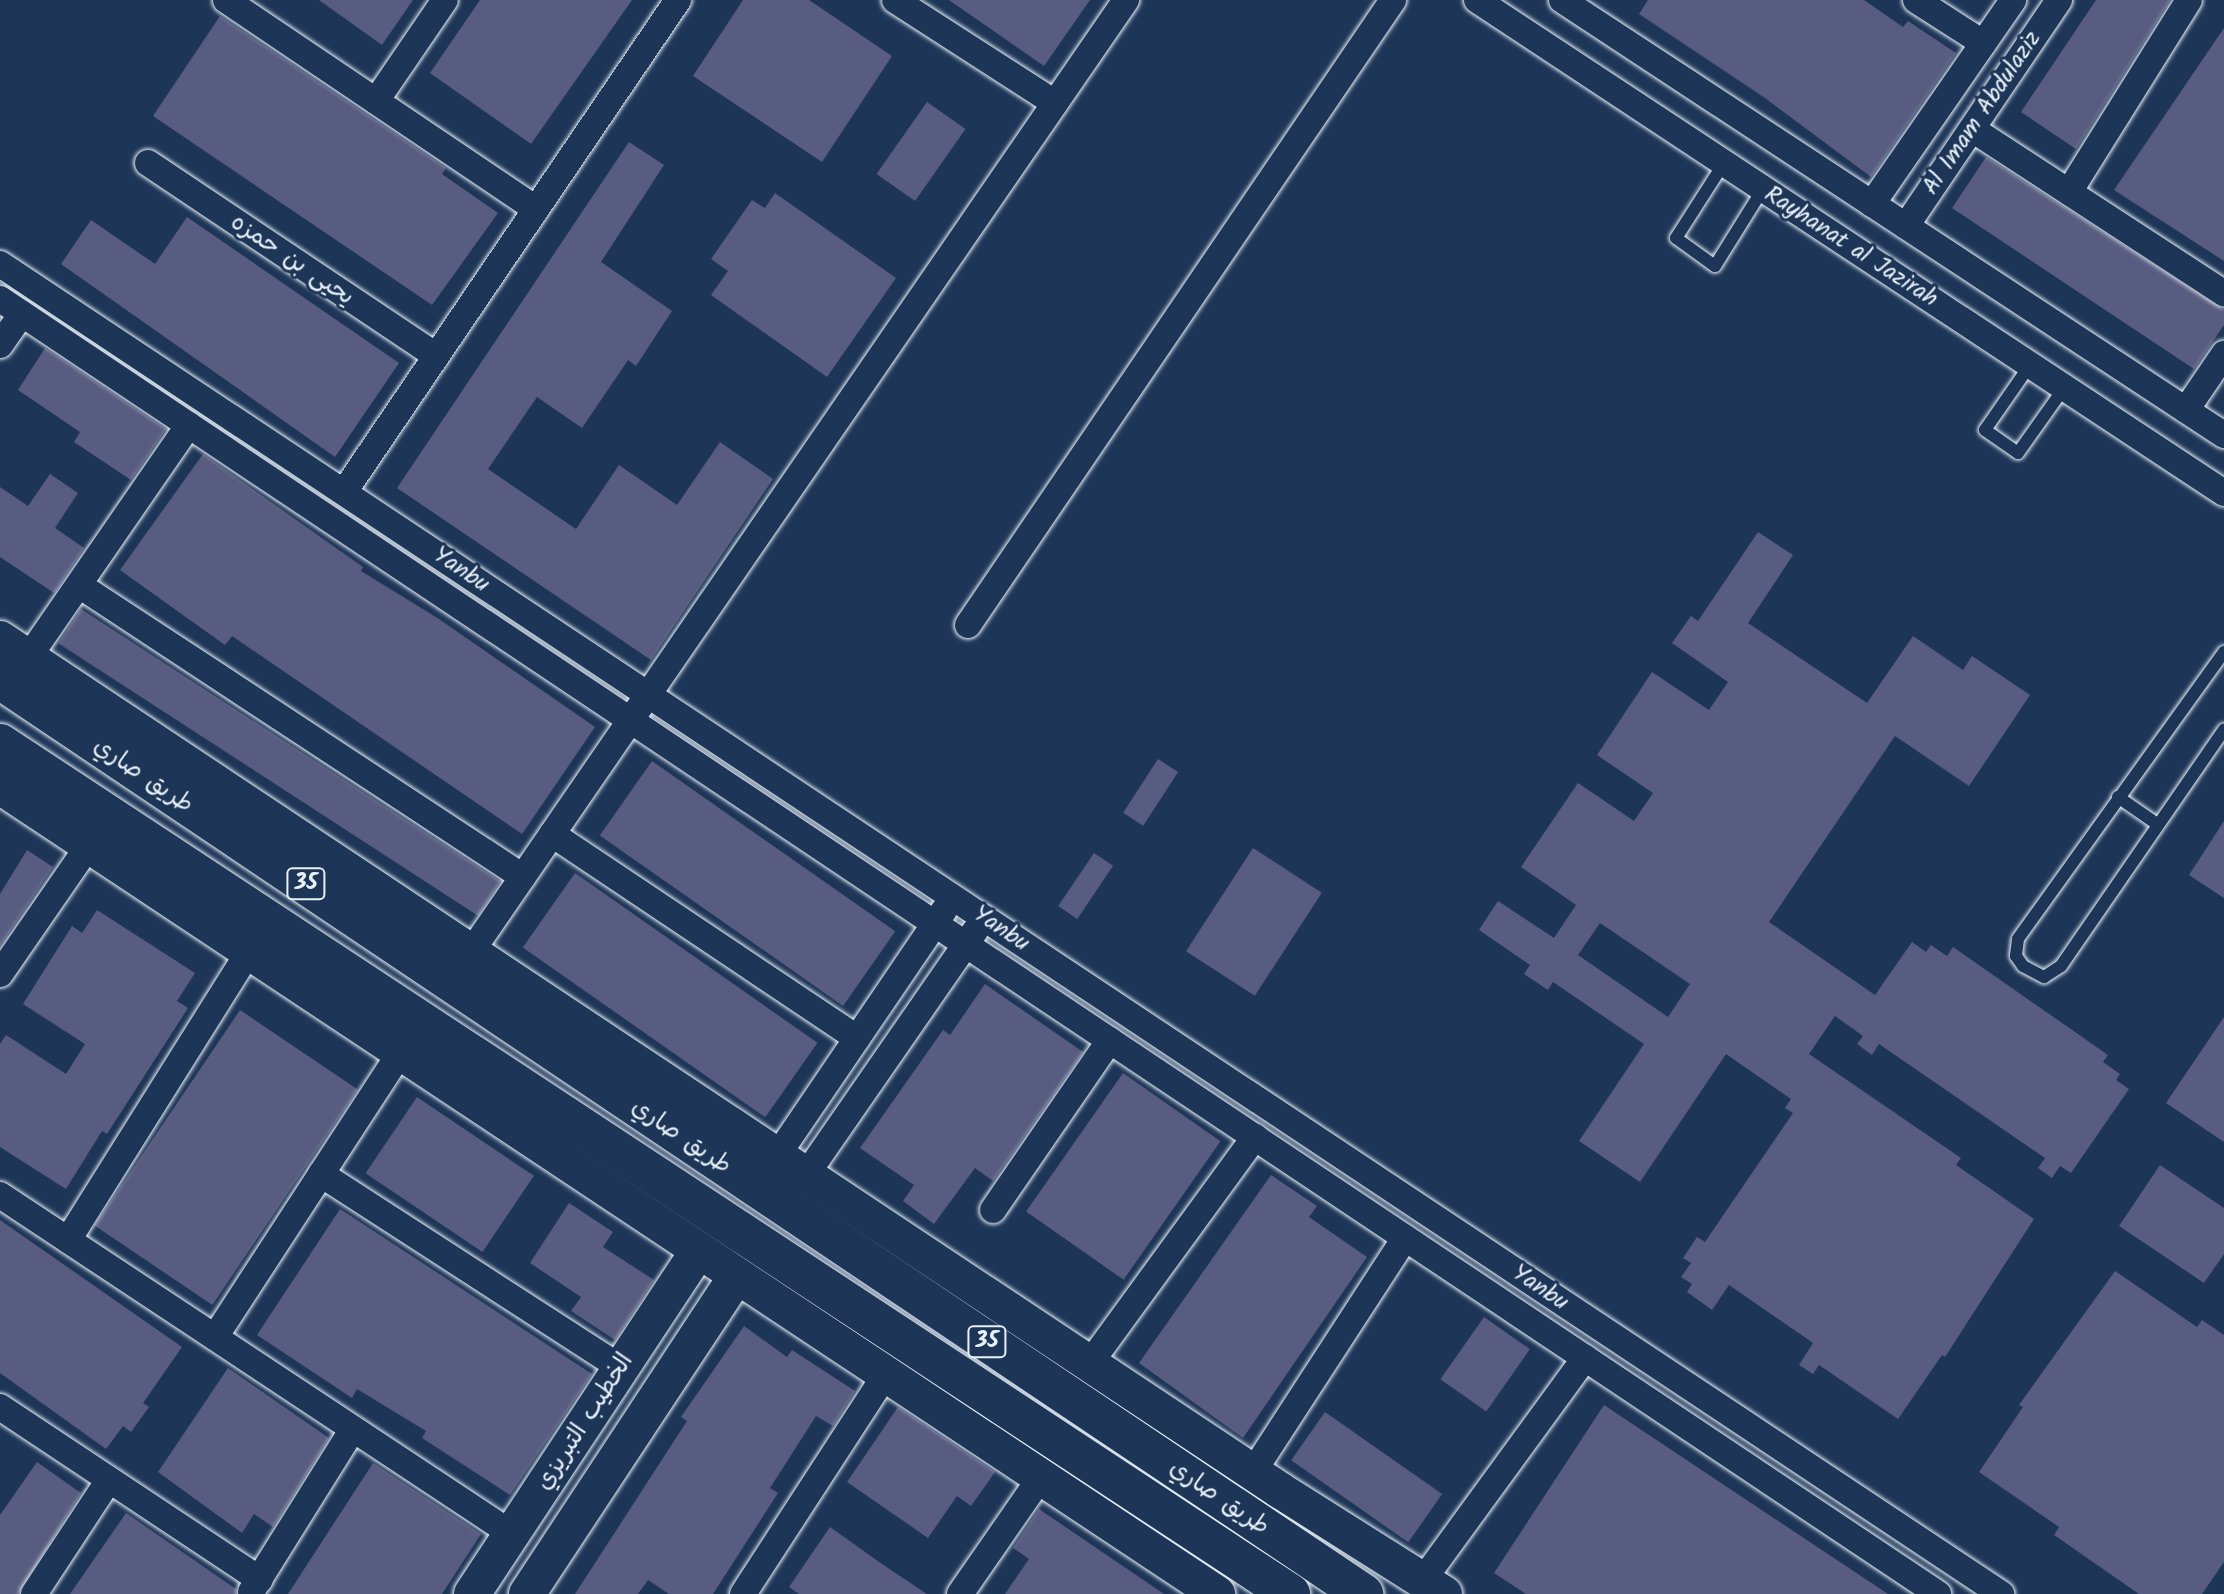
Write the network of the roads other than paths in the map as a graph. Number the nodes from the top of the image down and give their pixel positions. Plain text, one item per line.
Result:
1 (445, 0) edge
2 (678, 0) edge
3 (1126, 0) edge
4 (1393, 0) edge
5 (1477, 0) edge
6 (1562, 0) edge
7 (1916, 0) edge
8 (2013, 0) edge
9 (2059, 0) edge
10 (2189, 0) edge
11 (228, 1) edge
12 (901, 2) edge
13 (1592, 8) edge
14 (1983, 43) junction
15 (376, 101) junction
16 (1055, 103) junction
17 (1972, 129) junction
18 (148, 163) dead end
19 (1724, 163) junction
20 (1763, 189) junction
21 (2069, 192) junction
22 (1872, 204) junction
23 (536, 209) junction
24 (1906, 226) junction
25 (0, 264) edge
26 (2224, 293) edge
27 (0, 299) edge
28 (22, 314) junction
29 (0, 345) edge
30 (2224, 354) edge
31 (436, 356) junction
32 (2030, 365) junction
33 (2064, 388) junction
34 (2186, 410) junction
35 (189, 425) junction
36 (2224, 435) edge
37 (344, 492) junction
38 (2224, 493) edge
39 (79, 585) junction
40 (968, 625) dead end
41 (2224, 652) edge
42 (9, 659) edge
43 (648, 695) junction
44 (630, 720) junction
45 (2224, 730) edge
46 (0, 744) edge
47 (0, 786) edge
48 (2118, 797) junction
49 (2157, 824) junction
50 (552, 834) junction
51 (89, 845) junction
52 (523, 877) junction
53 (953, 897) junction
54 (984, 918) junction
55 (935, 923) junction
56 (966, 944) junction
57 (249, 951) junction
58 (471, 952) junction
59 (0, 974) edge
60 (857, 1038) junction
61 (1110, 1040) junction
62 (401, 1052) junction
63 (1255, 1137) junction
64 (791, 1165) junction
65 (321, 1174) junction
66 (0, 1195) edge
67 (993, 1210) dead end
68 (1405, 1238) junction
69 (68, 1240) junction
70 (699, 1250) junction
71 (737, 1276) junction
72 (215, 1337) junction
73 (1585, 1358) junction
74 (1090, 1363) junction
75 (621, 1368) junction
76 (886, 1374) junction
77 (0, 1407) edge
78 (353, 1429) junction
79 (1253, 1472) junction
80 (1041, 1477) junction
81 (109, 1480) junction
82 (512, 1534) junction
83 (255, 1587) edge
84 (1434, 1587) edge
85 (34, 1594) edge
86 (472, 1594) edge
87 (527, 1594) edge
88 (743, 1594) edge
89 (960, 1594) edge
90 (1217, 1594) edge
91 (1290, 1594) edge
92 (1363, 1594) edge
93 (1938, 1594) edge
94 (2001, 1594) edge

1 - 15 street
2 - 23 street
3 - 16 street
4 - 40 street
5 - 19 street, Rayhanat al Jazirah
6 - 13 street, Rayhanat al Jazirah
7 - 14 street
8 - 14 street
9 - 17 street, Al Imam Abdulaziz
10 - 21 street
11 - 15 street
12 - 16 street
13 - 22 street, Rayhanat al Jazirah
14 - 22 street
15 - 23 street
16 - 43 street
17 - 21 street
17 - 24 street, Al Imam Abdulaziz
18 - 31 street, يحيى بن حمزه
19 - 20 street, Rayhanat al Jazirah
19 - 20 lane
20 - 32 street, Rayhanat al Jazirah
21 - 26 street
22 - 24 street, Rayhanat al Jazirah
23 - 31 street
24 - 34 street, Rayhanat al Jazirah
25 - 37 street, Yanbu
27 - 28 street, Yanbu
28 - 29 street
28 - 35 street, Yanbu
30 - 34 street
31 - 37 street
32 - 33 street, Rayhanat al Jazirah
32 - 33 lane
33 - 38 street, Rayhanat al Jazirah
34 - 36 street, Rayhanat al Jazirah
35 - 39 street
35 - 44 street, Yanbu
37 - 43 street, Yanbu
39 - 42 street
39 - 52 street
41 - 48 lane
42 - 58 main road
42 - 92 main road, طريق صاري / 35
43 - 44 street
43 - 53 street, Yanbu
44 - 50 street
44 - 55 street, Yanbu
45 - 49 lane
46 - 91 main road, طريق صاري / 35
47 - 51 main road
48 - 49 lane
48 - 49 lane
50 - 52 street
50 - 60 street
51 - 57 main road
51 - 59 street
52 - 58 street
53 - 54 street, Yanbu
53 - 55 street
54 - 56 street
54 - 94 street, Yanbu
55 - 56 street, Yanbu
55 - 60 street
56 - 61 street, Yanbu
56 - 64 street
57 - 62 main road
57 - 69 street
58 - 64 main road
60 - 64 street
61 - 63 street, Yanbu
61 - 67 street
62 - 65 street
62 - 70 main road
63 - 68 street, Yanbu
63 - 74 street
64 - 74 main road
65 - 72 street
65 - 75 street
66 - 69 street
68 - 73 street, Yanbu
68 - 79 street
69 - 72 street
70 - 71 main road
70 - 75 main road, الخطيب التبريزي
71 - 76 main road
71 - 87 main road, الخطيب التبريزي
72 - 78 street
73 - 84 street
73 - 93 street, Yanbu
74 - 79 main road
75 - 82 main road, الخطيب التبريزي
76 - 80 main road
76 - 88 street
77 - 81 street
78 - 82 street
78 - 83 street
79 - 84 main road
80 - 89 street
80 - 90 main road
81 - 83 street
81 - 85 street
82 - 86 main road, الخطيب التبريزي

